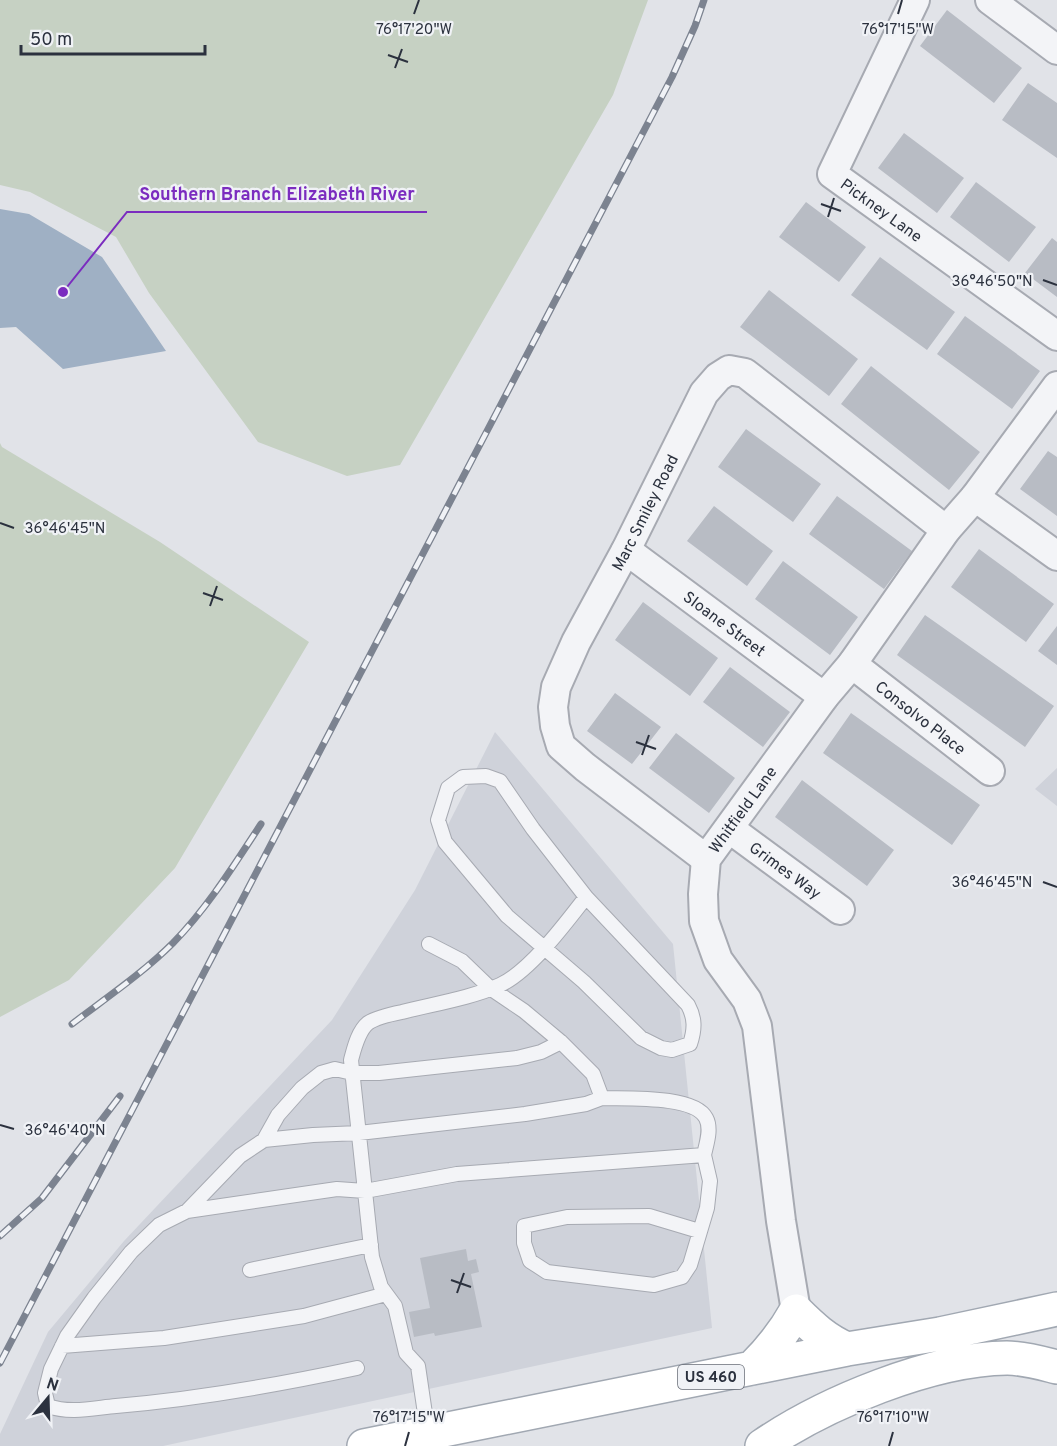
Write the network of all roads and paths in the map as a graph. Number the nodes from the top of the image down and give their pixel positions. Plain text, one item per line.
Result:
1 (915, 0) edge
2 (990, 0) edge
3 (1057, 50) edge
4 (1057, 336) edge
5 (1057, 386) edge
6 (975, 497) junction
7 (946, 531) junction
8 (626, 550) junction
9 (1057, 556) edge
10 (852, 664) junction
11 (824, 697) junction
12 (990, 771) dead end
13 (730, 829) junction
14 (706, 859) junction
15 (586, 897) junction
16 (840, 910) dead end
17 (429, 944) dead end
18 (544, 947) junction
19 (490, 988) junction
20 (561, 1042) junction
21 (352, 1073) junction
22 (602, 1098) junction
23 (359, 1133) junction
24 (264, 1140) junction
25 (704, 1155) junction
26 (365, 1191) junction
27 (187, 1211) junction
28 (699, 1231) junction
29 (371, 1245) junction
30 (250, 1270) dead end
31 (386, 1294) junction
32 (1057, 1309) edge
33 (796, 1311) junction
34 (1057, 1332) edge
35 (940, 1334) junction
36 (62, 1346) junction
37 (847, 1349) junction
38 (1057, 1353) edge
39 (1008, 1358) junction
40 (1057, 1367) edge
41 (357, 1368) dead end
42 (752, 1368) junction
43 (428, 1434) junction
44 (364, 1446) edge
45 (762, 1446) edge

1 - 4 street, Pickney Lane
2 - 3 street
5 - 6 street, Whitfield Lane
6 - 7 street, Whitfield Lane
6 - 9 street
7 - 8 street, Marc Smiley Road
7 - 10 street, Whitfield Lane
8 - 11 street, Sloane Street
8 - 14 street, Marc Smiley Road
10 - 11 street, Whitfield Lane
10 - 12 street, Consolvo Place
11 - 13 street, Whitfield Lane
13 - 14 street, Whitfield Lane
13 - 16 street, Grimes Way
14 - 33 street, Whitfield Lane
15 - 18 lane
15 - 18 lane
15 - 18 lane
17 - 19 lane
18 - 19 lane
19 - 20 lane
19 - 21 lane
20 - 21 lane
20 - 22 lane
21 - 23 lane
21 - 24 lane
22 - 23 lane
22 - 25 lane
23 - 24 lane
23 - 26 lane
24 - 27 lane
25 - 26 lane
25 - 28 lane
26 - 27 lane
26 - 29 lane
27 - 36 lane
28 - 28 lane
29 - 30 lane
29 - 31 lane
31 - 36 lane
31 - 43 lane
32 - 35 main road, US 460
33 - 37 main road
33 - 42 main road
34 - 35 main road
35 - 37 main road, US 460
36 - 41 lane
37 - 42 main road, US 460
38 - 39 main road
39 - 40 main road
39 - 45 main road
42 - 43 main road, US 460
43 - 44 main road, US 460

